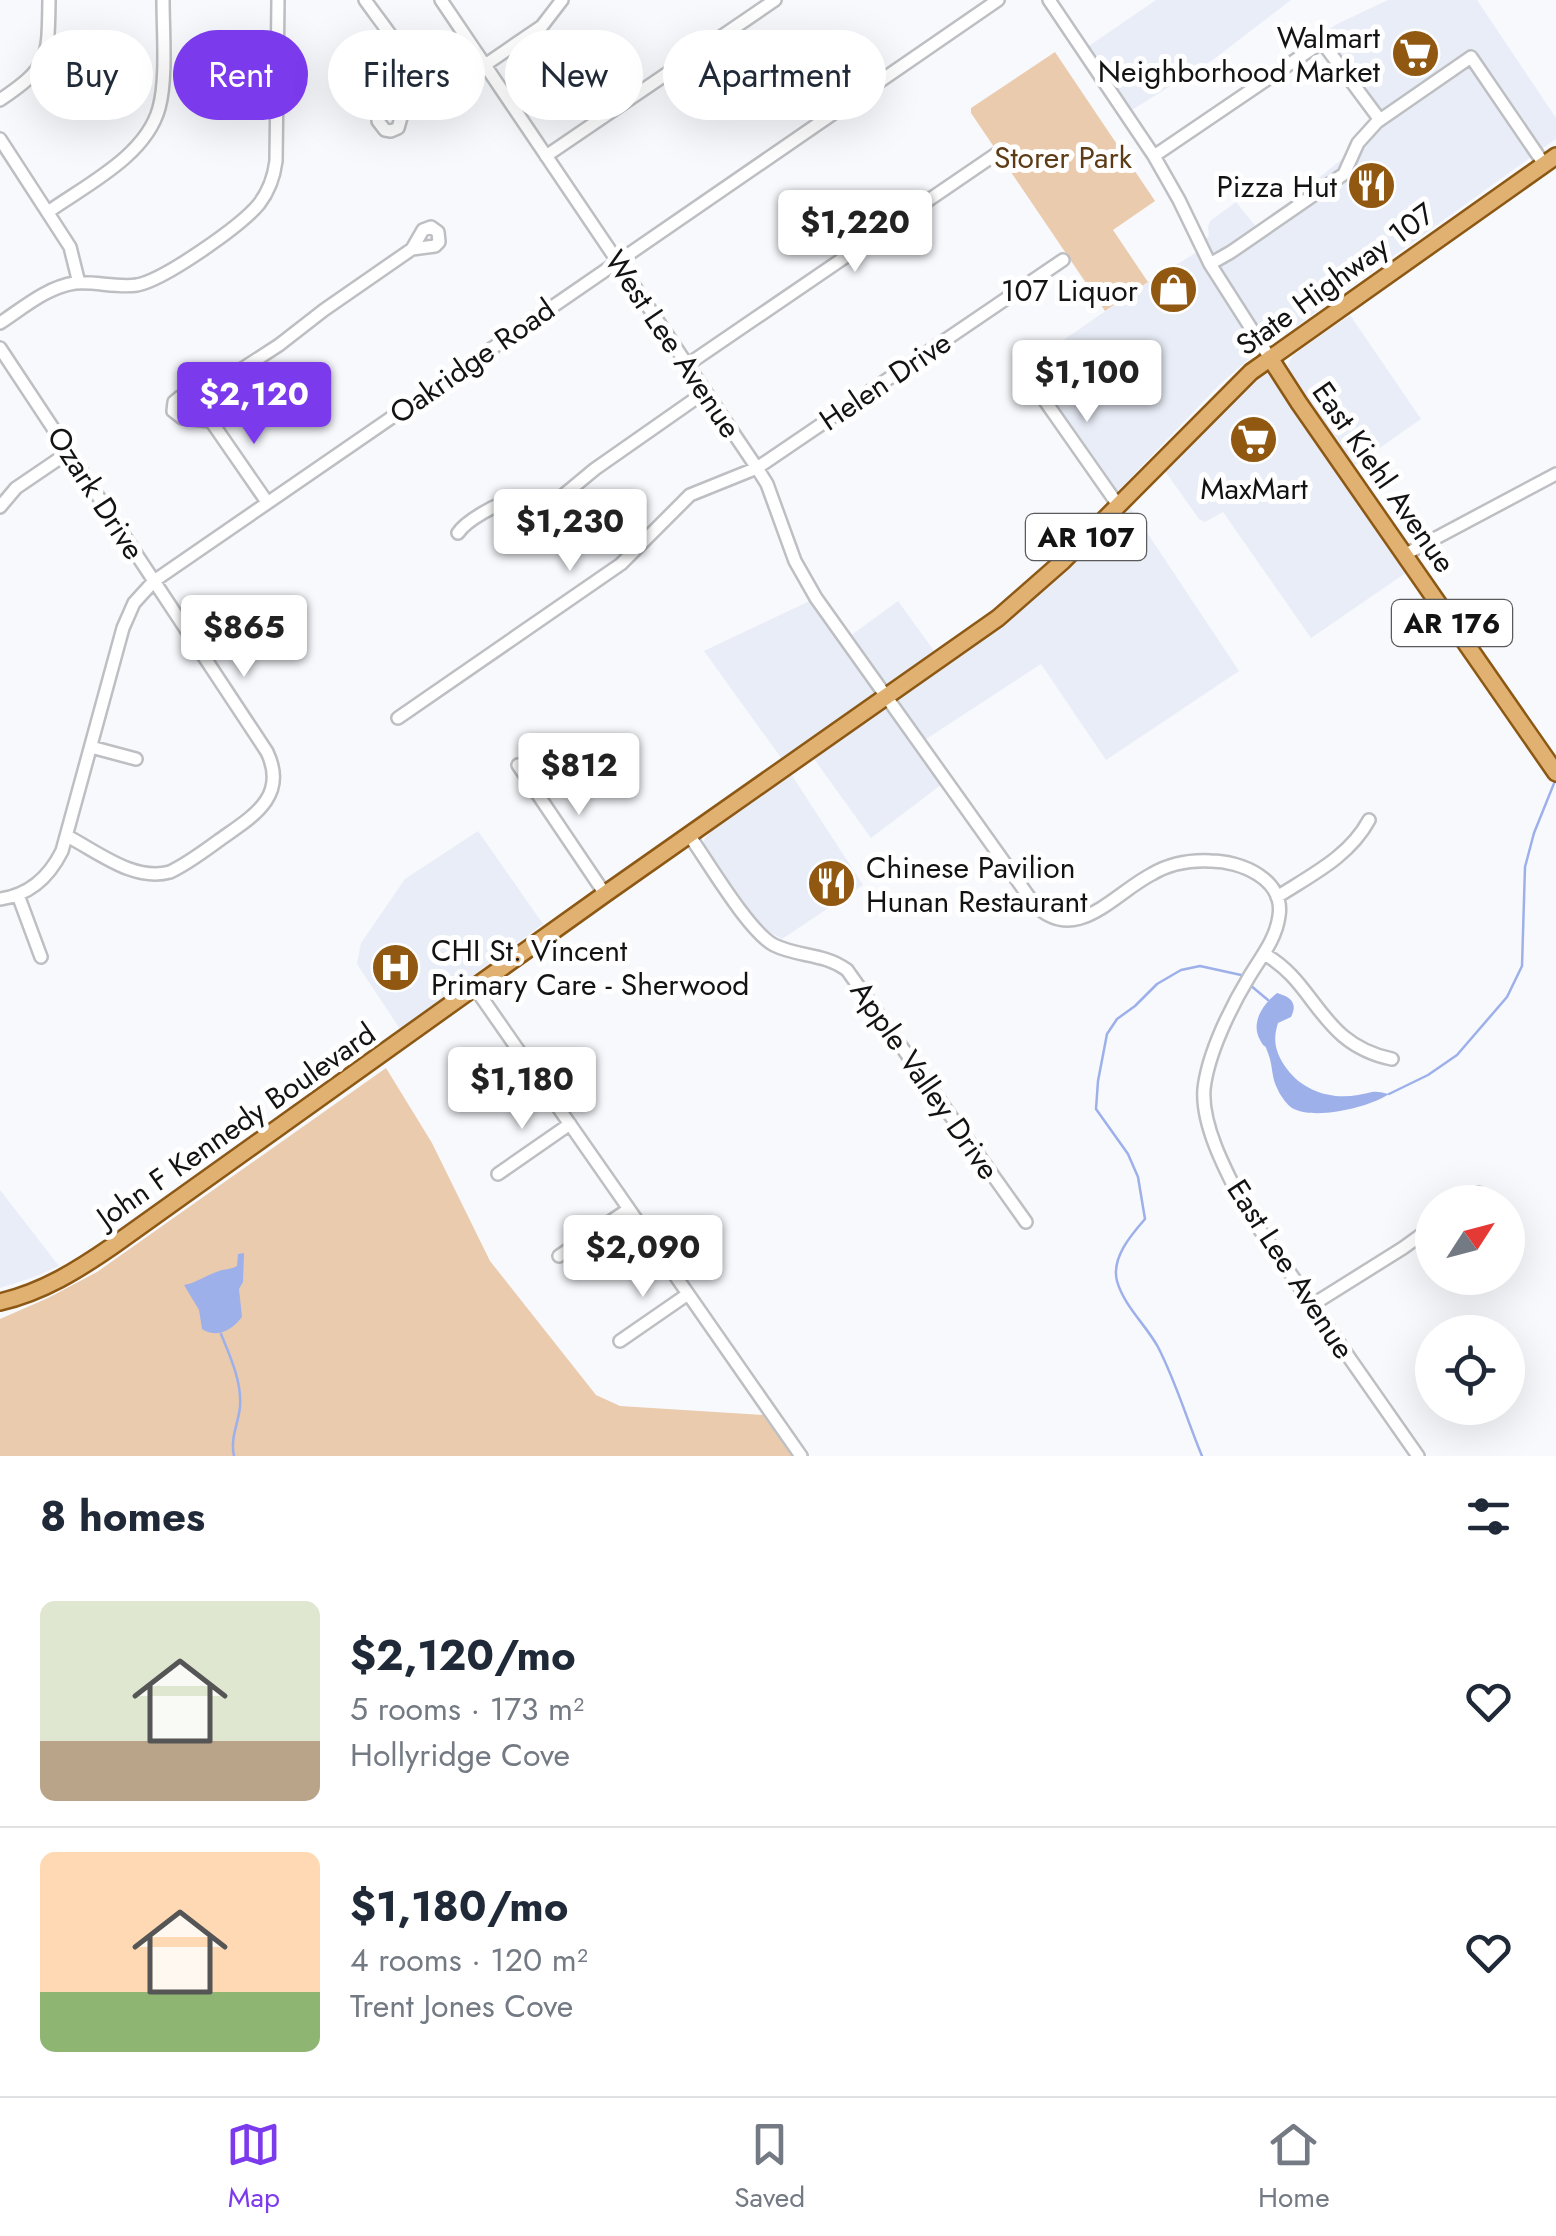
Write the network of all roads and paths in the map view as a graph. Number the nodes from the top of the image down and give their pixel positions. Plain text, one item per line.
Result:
1 (49, 0) edge
2 (163, 0) edge
3 (278, 0) edge
4 (365, 0) edge
5 (442, 0) edge
6 (562, 0) edge
7 (775, 0) edge
8 (998, 0) edge
9 (1049, 0) edge
10 (386, 30) edge
11 (462, 30) edge
12 (485, 65) joint
13 (0, 100) edge
14 (1380, 120) junction
15 (0, 139) edge
16 (999, 152) dead end
17 (546, 156) junction
18 (1154, 156) junction
19 (1550, 160) edge
20 (48, 212) junction
21 (412, 249) dead end
22 (1063, 260) dead end
23 (617, 261) junction
24 (1210, 264) junction
25 (79, 283) junction
26 (0, 323) edge
27 (0, 348) edge
28 (1270, 358) junction
29 (687, 365) junction
30 (1022, 368) dead end
31 (705, 392) junction
32 (205, 394) junction
33 (211, 421) junction
34 (69, 452) junction
35 (757, 468) junction
36 (1556, 474) edge
37 (267, 502) junction
38 (1118, 505) junction
39 (0, 507) edge
40 (458, 533) dead end
41 (1404, 555) junction
42 (154, 581) junction
43 (886, 697) junction
44 (398, 718) dead end
45 (91, 747) junction
46 (136, 759) dead end
47 (518, 765) dead end
48 (1556, 773) edge
49 (1369, 820) dead end
50 (689, 835) junction
51 (67, 836) junction
52 (605, 894) junction
53 (18, 895) junction
54 (1277, 897) junction
55 (0, 899) edge
56 (1264, 954) junction
57 (41, 957) dead end
58 (475, 988) junction
59 (1392, 1059) dead end
60 (570, 1124) junction
61 (498, 1174) dead end
62 (629, 1208) junction
63 (1026, 1222) dead end
64 (1415, 1239) edge
65 (559, 1256) dead end
66 (688, 1294) junction
67 (0, 1302) edge
68 (1312, 1305) junction
69 (620, 1341) dead end
70 (802, 1456) edge
71 (1418, 1456) edge

1 - 13 street
2 - 20 street
3 - 25 street
4 - 10 street
5 - 11 street, West Lee Avenue
6 - 12 street
7 - 17 street
8 - 23 street, Oakridge Road
9 - 18 street
12 - 17 street, West Lee Avenue
14 - 18 street
14 - 19 street
14 - 24 street
15 - 20 street
16 - 29 street
17 - 23 street, West Lee Avenue
18 - 24 street
19 - 28 main road, State Highway 107 / AR 107
20 - 25 street
21 - 32 street
22 - 35 street, Helen Drive
23 - 29 street, West Lee Avenue
23 - 37 street, Oakridge Road
24 - 28 street
25 - 26 street
27 - 34 street, Ozark Drive
28 - 38 main road, State Highway 107 / AR 107
28 - 41 main road, East Kiehl Avenue / AR 176
29 - 31 street, West Lee Avenue
30 - 38 street
31 - 35 street, West Lee Avenue
31 - 40 street
32 - 33 street
32 - 33 street
33 - 37 street
34 - 39 street
34 - 42 street, Ozark Drive
35 - 43 street, West Lee Avenue
35 - 44 street, Helen Drive
36 - 41 street
37 - 42 street, Oakridge Road
38 - 43 main road, State Highway 107 / AR 107
41 - 48 main road, East Kiehl Avenue / AR 176
42 - 45 street, Oakridge Road
42 - 51 street, Ozark Drive
43 - 50 main road, John F Kennedy Boulevard / AR 107
43 - 54 street
45 - 46 street
45 - 51 street, Oakridge Road
47 - 52 street
49 - 54 street
50 - 52 main road, John F Kennedy Boulevard / AR 107
50 - 63 street, Apple Valley Drive
51 - 53 street, Oakridge Road
52 - 58 main road, John F Kennedy Boulevard / AR 107
53 - 55 street, Oakridge Road
53 - 57 street
54 - 56 street, East Lee Avenue
56 - 59 street
56 - 68 street, East Lee Avenue
58 - 60 street
58 - 67 main road, John F Kennedy Boulevard / AR 107
60 - 61 street
60 - 62 street
62 - 65 street
62 - 66 street
64 - 68 street
66 - 69 street
66 - 70 street
68 - 71 street, East Lee Avenue

